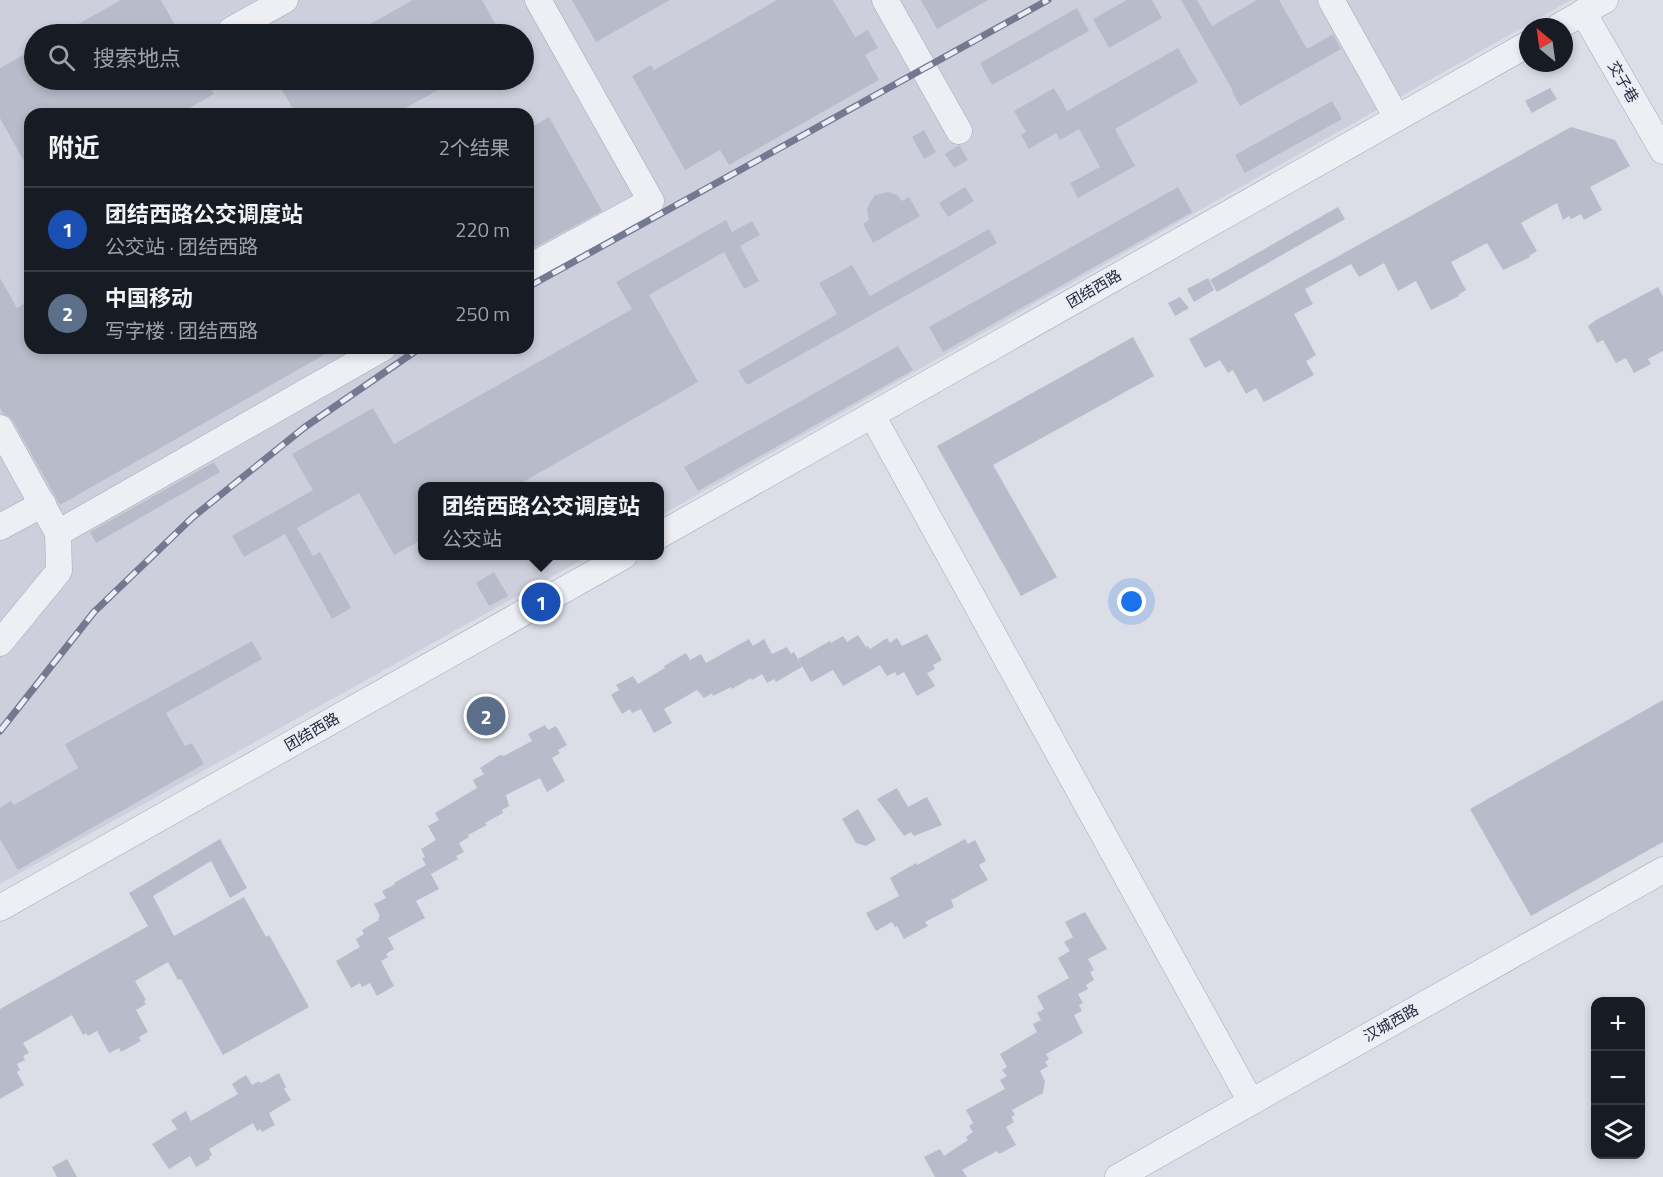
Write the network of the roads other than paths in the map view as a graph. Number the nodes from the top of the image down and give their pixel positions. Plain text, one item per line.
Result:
1 (285, 0) edge
2 (538, 0) edge
3 (885, 0) edge
4 (1331, 0) edge
5 (1594, 6) edge
6 (1573, 18) edge
7 (242, 24) edge
8 (1519, 49) edge
9 (1397, 118) junction
10 (959, 131) dead end
11 (1663, 151) edge
12 (534, 265) edge
13 (372, 354) edge
14 (872, 415) junction
15 (0, 428) edge
16 (43, 504) junction
17 (0, 527) edge
18 (58, 533) junction
19 (664, 533) edge
20 (615, 560) edge
21 (0, 643) edge
22 (1663, 870) edge
23 (0, 908) edge
24 (1251, 1102) junction
25 (1118, 1177) edge

1 - 7 street
2 - 12 street
3 - 10 street
4 - 9 street
5 - 6 street
5 - 11 street, 交子巷
8 - 9 street, 团结西路
9 - 14 street, 团结西路
13 - 18 street
14 - 19 street, 团结西路
14 - 24 street
15 - 16 street
16 - 17 street
16 - 18 street
18 - 21 street
20 - 23 street, 团结西路
22 - 24 street, 汉城西路
24 - 25 street, 汉城西路

